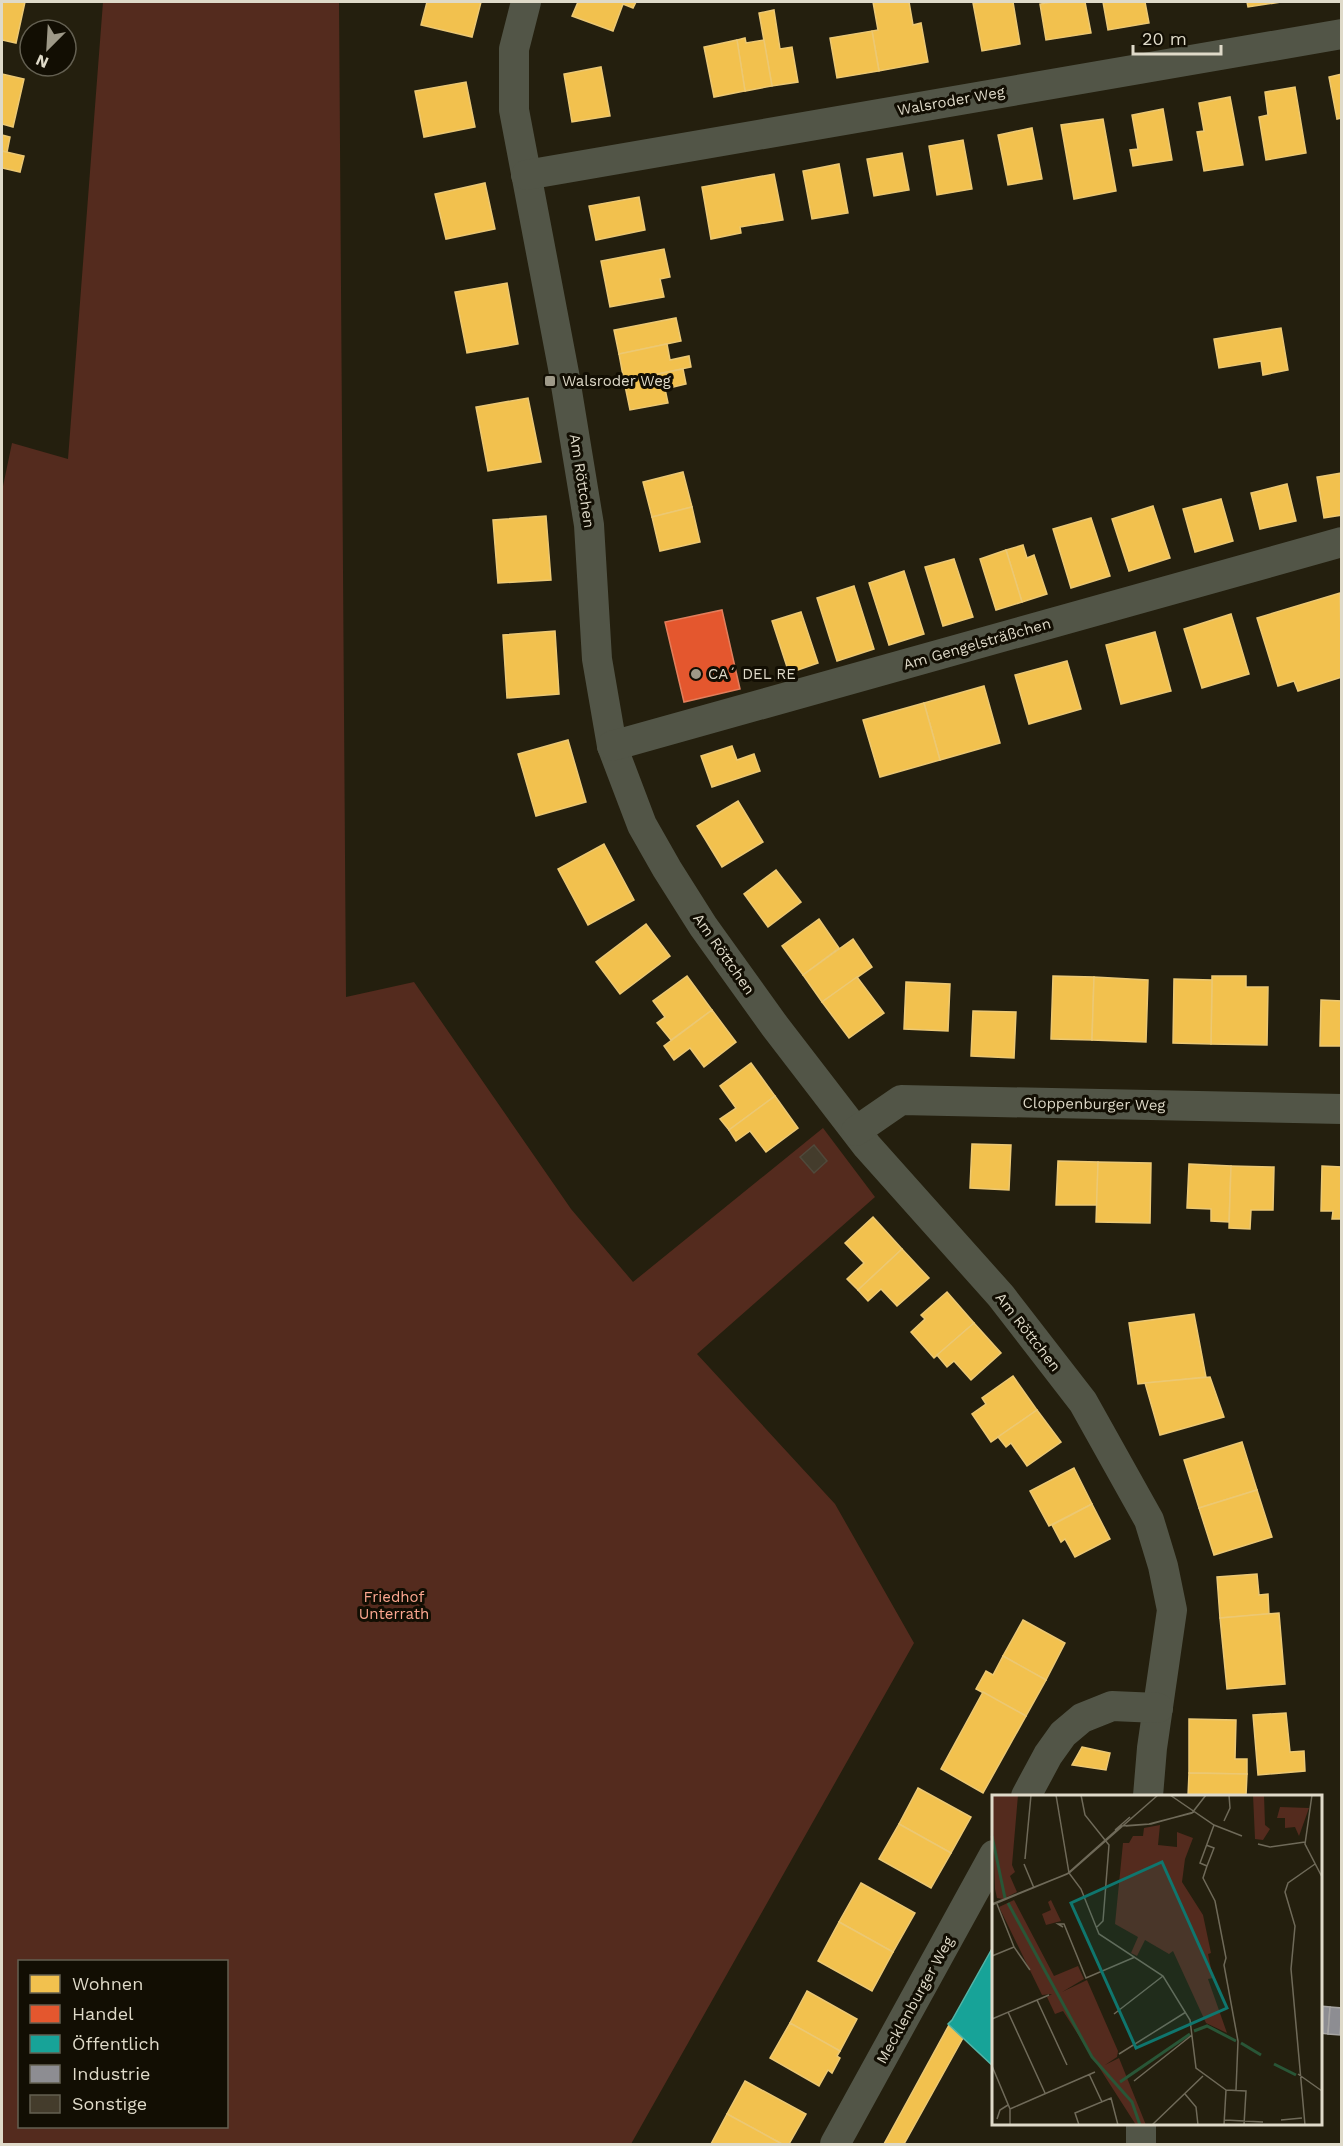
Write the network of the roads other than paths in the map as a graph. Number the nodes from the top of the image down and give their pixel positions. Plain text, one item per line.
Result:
1 (526, 2) edge
2 (1341, 34) edge
3 (526, 175) junction
4 (1341, 542) edge
5 (612, 746) junction
6 (1341, 1109) edge
7 (856, 1131) junction
8 (1158, 1708) junction
9 (1027, 1795) edge
10 (1148, 1795) edge
11 (992, 1857) edge
12 (1141, 2125) edge
13 (835, 2145) edge
14 (1141, 2145) edge

1 - 3 street, Am Röttchen
2 - 3 street, Walsroder Weg
3 - 5 street, Am Röttchen
4 - 5 street, Am Gengelsträßchen
5 - 7 street, Am Röttchen
6 - 7 street, Cloppenburger Weg
7 - 8 street, Am Röttchen
8 - 9 street
8 - 10 street, Am Röttchen
11 - 13 street, Mecklenburger Weg
12 - 14 street

